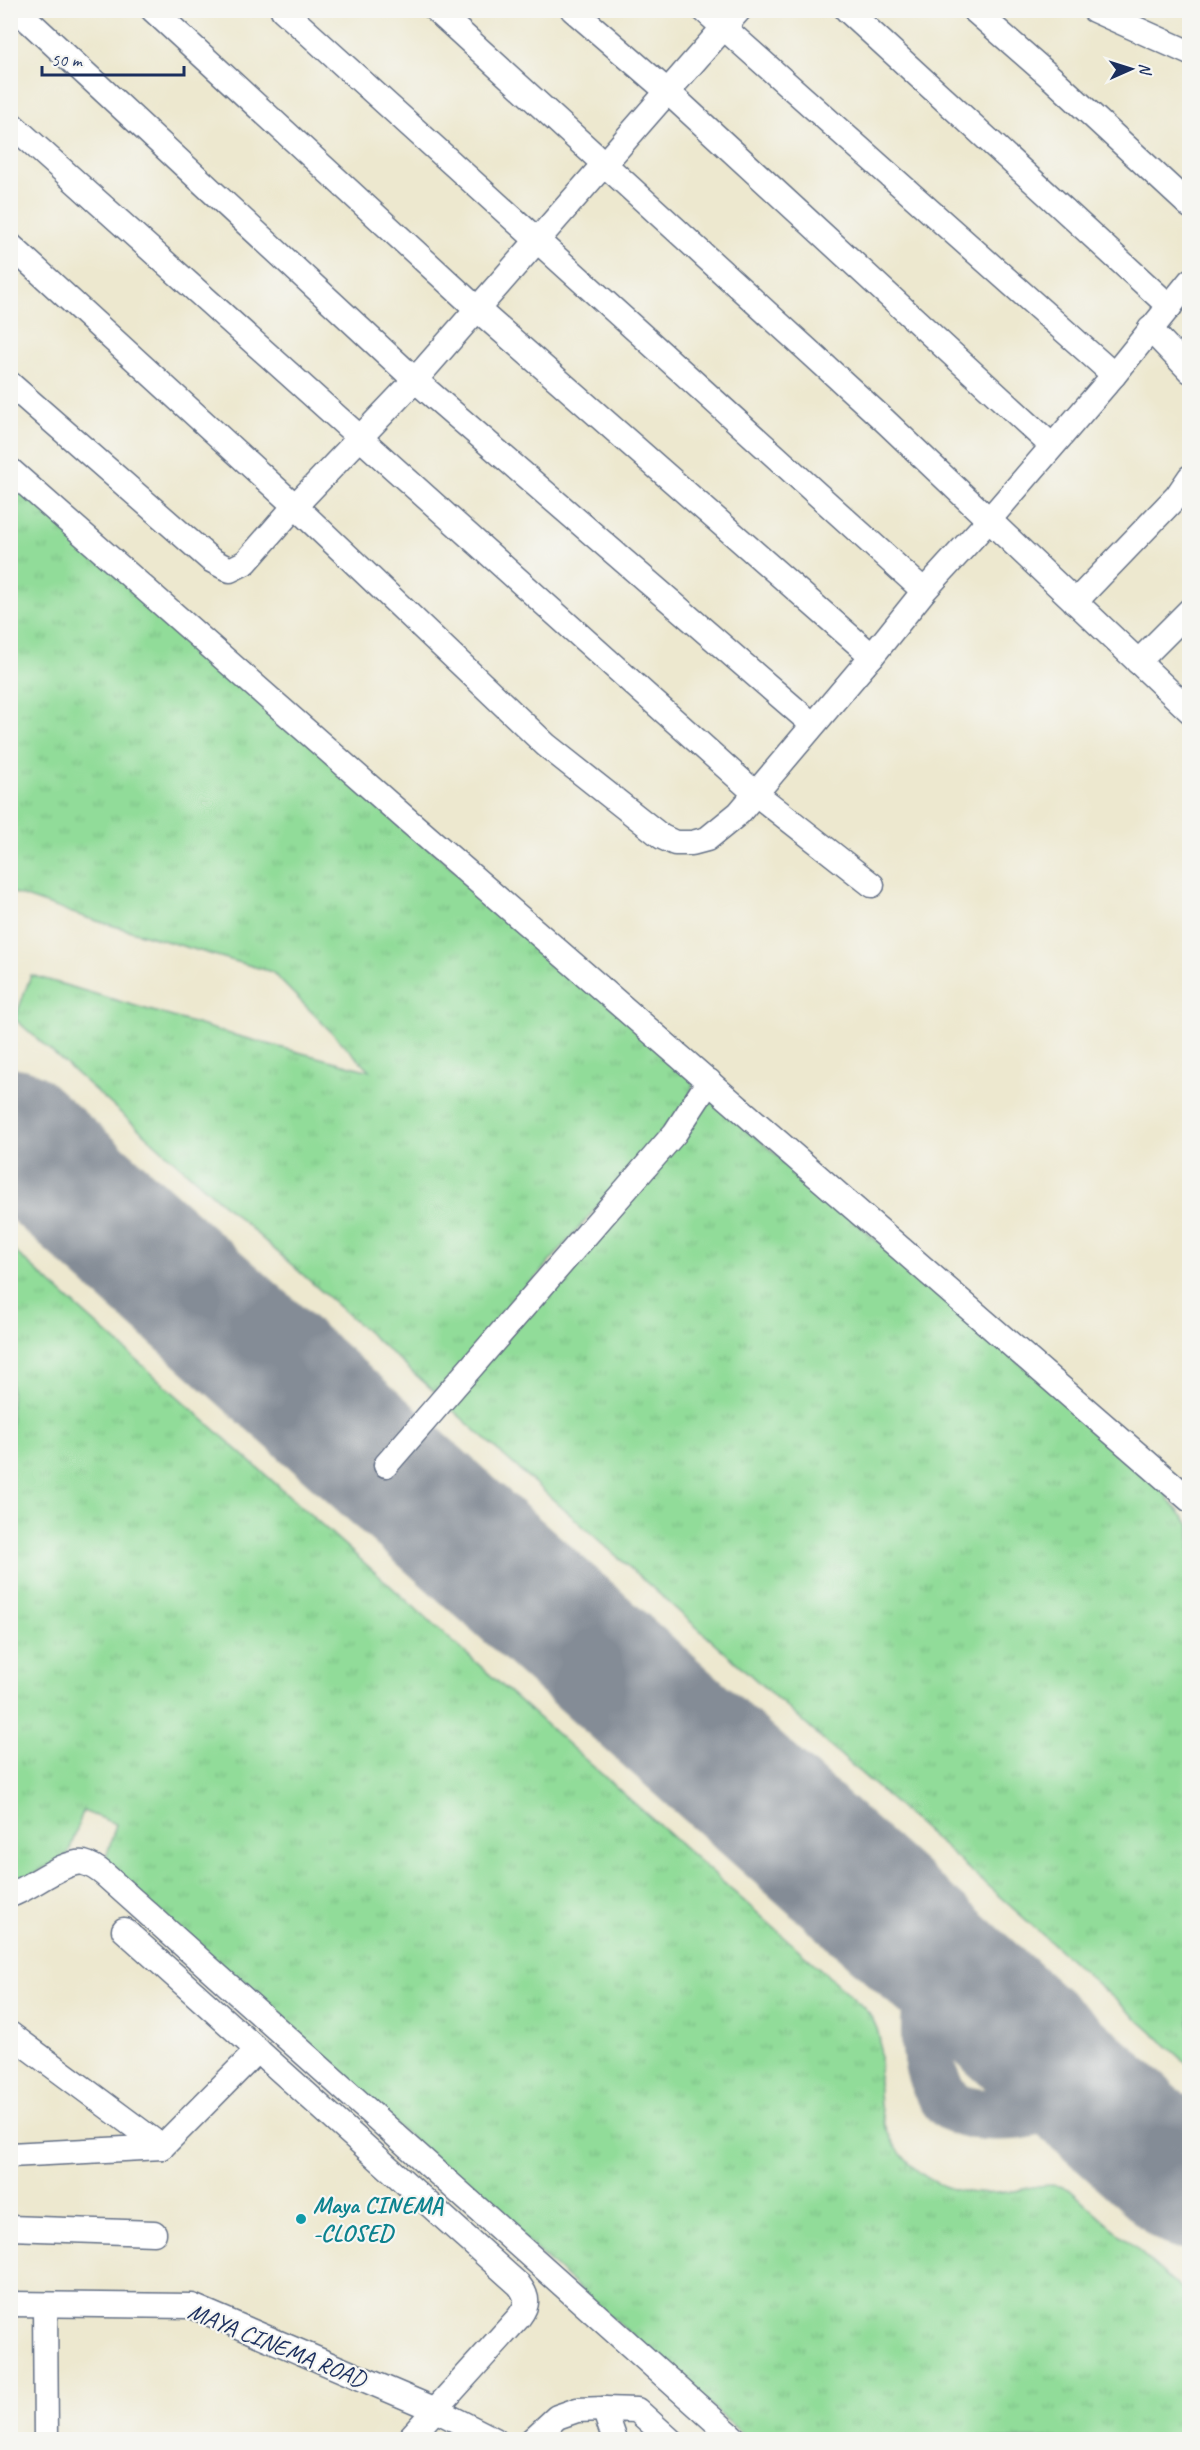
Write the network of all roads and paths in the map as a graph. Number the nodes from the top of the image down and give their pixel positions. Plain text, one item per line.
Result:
1 (17, 10) edge
2 (153, 10) edge
3 (283, 10) edge
4 (436, 10) edge
5 (573, 10) edge
6 (704, 10) edge
7 (847, 10) edge
8 (974, 10) edge
9 (1094, 10) edge
10 (732, 19) edge
11 (1190, 53) edge
12 (668, 92) junction
13 (10, 123) edge
14 (605, 165) junction
15 (1190, 206) edge
16 (538, 241) junction
17 (10, 245) edge
18 (1190, 281) edge
19 (1170, 307) junction
20 (477, 309) junction
21 (1149, 329) junction
22 (1190, 370) edge
23 (1114, 375) junction
24 (415, 380) junction
25 (10, 384) edge
26 (361, 438) junction
27 (1052, 446) junction
28 (10, 470) edge
29 (1185, 493) edge
30 (295, 506) junction
31 (988, 521) junction
32 (924, 591) junction
33 (1075, 602) junction
34 (1190, 609) edge
35 (872, 656) junction
36 (1138, 662) junction
37 (1190, 711) edge
38 (812, 724) junction
39 (755, 793) junction
40 (872, 885) dead end
41 (709, 1081) junction
42 (386, 1465) dead end
43 (1190, 1500) edge
44 (10, 1895) edge
45 (124, 1929) dead end
46 (10, 2034) edge
47 (258, 2050) junction
48 (162, 2147) junction
49 (16, 2150) edge
50 (10, 2228) edge
51 (154, 2233) dead end
52 (10, 2304) edge
53 (45, 2305) junction
54 (604, 2409) junction
55 (436, 2410) junction
56 (46, 2439) edge
57 (408, 2439) edge
58 (495, 2439) edge
59 (532, 2439) edge
60 (615, 2439) edge
61 (670, 2439) edge
62 (736, 2439) edge

1 - 24 street
2 - 20 street
3 - 16 street
4 - 14 street
5 - 12 street
6 - 10 street
7 - 19 street
8 - 15 street
9 - 11 street
10 - 12 street
10 - 23 street
12 - 14 street
12 - 27 street
13 - 26 street
14 - 16 street
14 - 31 street
16 - 20 street
16 - 32 street
17 - 30 street
18 - 19 street
19 - 21 street
20 - 24 street
20 - 35 street
21 - 22 street
21 - 23 street
23 - 27 street
24 - 26 street
24 - 38 street
25 - 30 street
26 - 30 street
26 - 39 street
27 - 31 street
28 - 41 street
29 - 33 street
30 - 39 street
31 - 32 street
31 - 33 street
32 - 35 street
33 - 36 street
34 - 36 street
35 - 38 street
36 - 37 street
38 - 39 street
39 - 40 street
41 - 42 street
41 - 43 street
44 - 62 street
45 - 47 street
46 - 48 street
47 - 48 street
47 - 55 street
48 - 49 street
50 - 51 street
52 - 53 street, MAYA CINEMA ROAD
53 - 55 street, MAYA CINEMA ROAD
53 - 56 street
54 - 59 street
54 - 60 street
54 - 61 street
55 - 57 street
55 - 58 street, MAYA CINEMA ROAD

